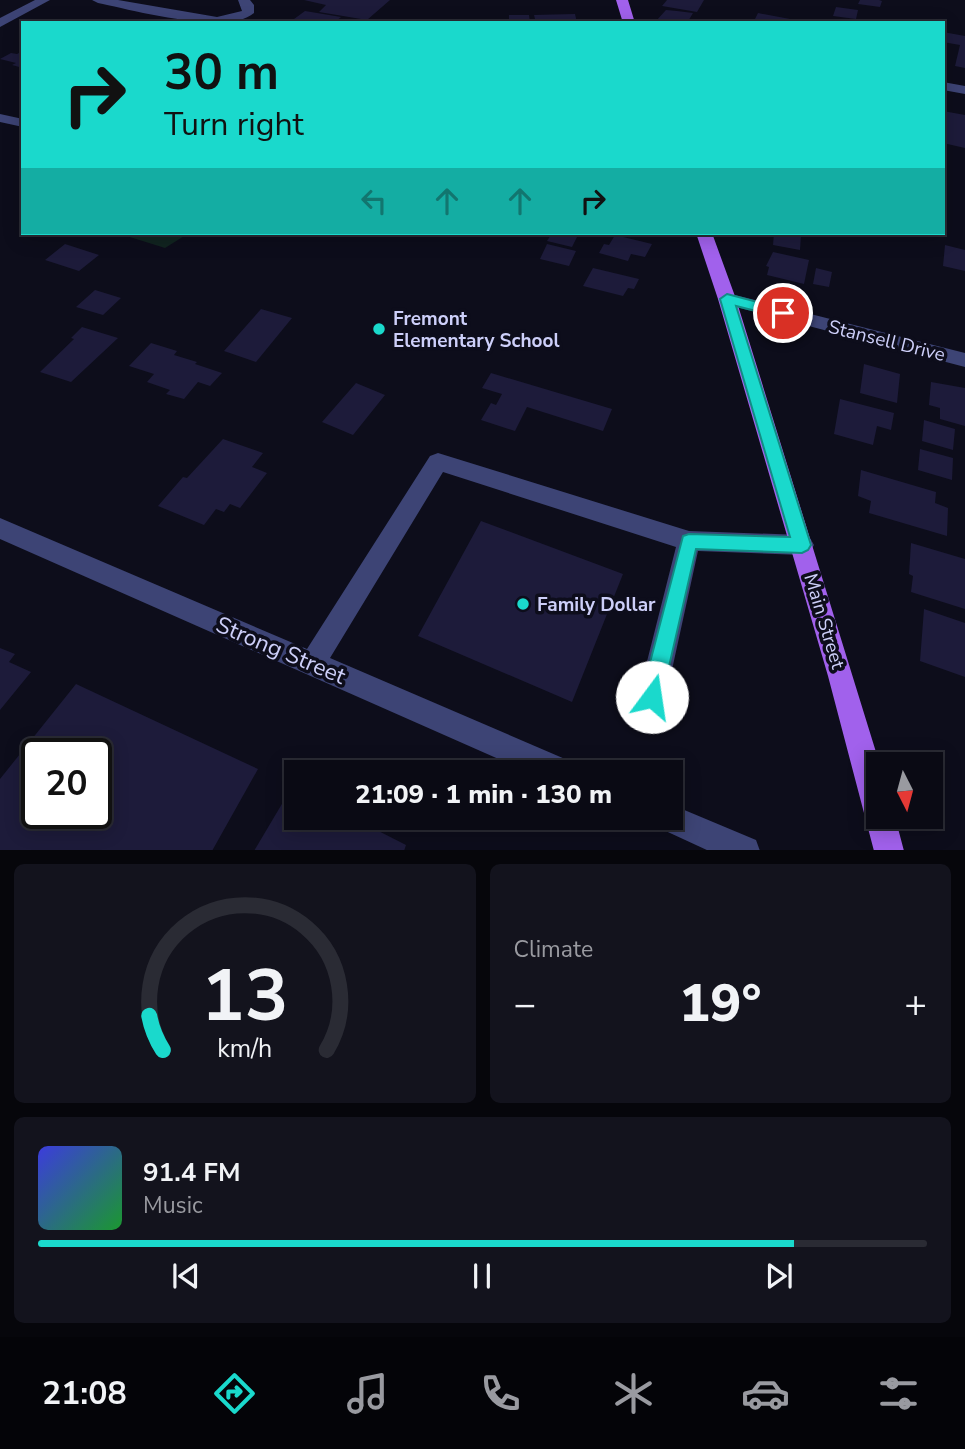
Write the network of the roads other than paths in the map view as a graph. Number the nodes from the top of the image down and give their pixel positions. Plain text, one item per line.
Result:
1 (44, 0) edge
2 (98, 0) edge
3 (244, 0) edge
4 (622, 0) edge
5 (628, 21) edge
6 (0, 23) edge
7 (945, 86) edge
8 (965, 90) edge
9 (0, 118) edge
10 (21, 123) edge
11 (705, 235) edge
12 (727, 299) junction
13 (965, 360) edge
14 (0, 528) edge
15 (689, 541) junction
16 (802, 545) junction
17 (312, 664) junction
18 (652, 697) dead end
19 (534, 760) edge
20 (866, 769) edge
21 (683, 824) edge
22 (884, 830) edge
23 (745, 850) edge
24 (890, 850) edge

1 - 6 street
2 - 3 street
4 - 5 main road
7 - 8 street
9 - 10 street
11 - 12 main road, Main Street
12 - 13 street, Stansell Drive
12 - 16 main road, Main Street
14 - 17 street, Strong Street
15 - 16 street
15 - 17 street
15 - 18 street
16 - 20 main road, Main Street
17 - 19 street, Strong Street
21 - 23 street
22 - 24 main road

